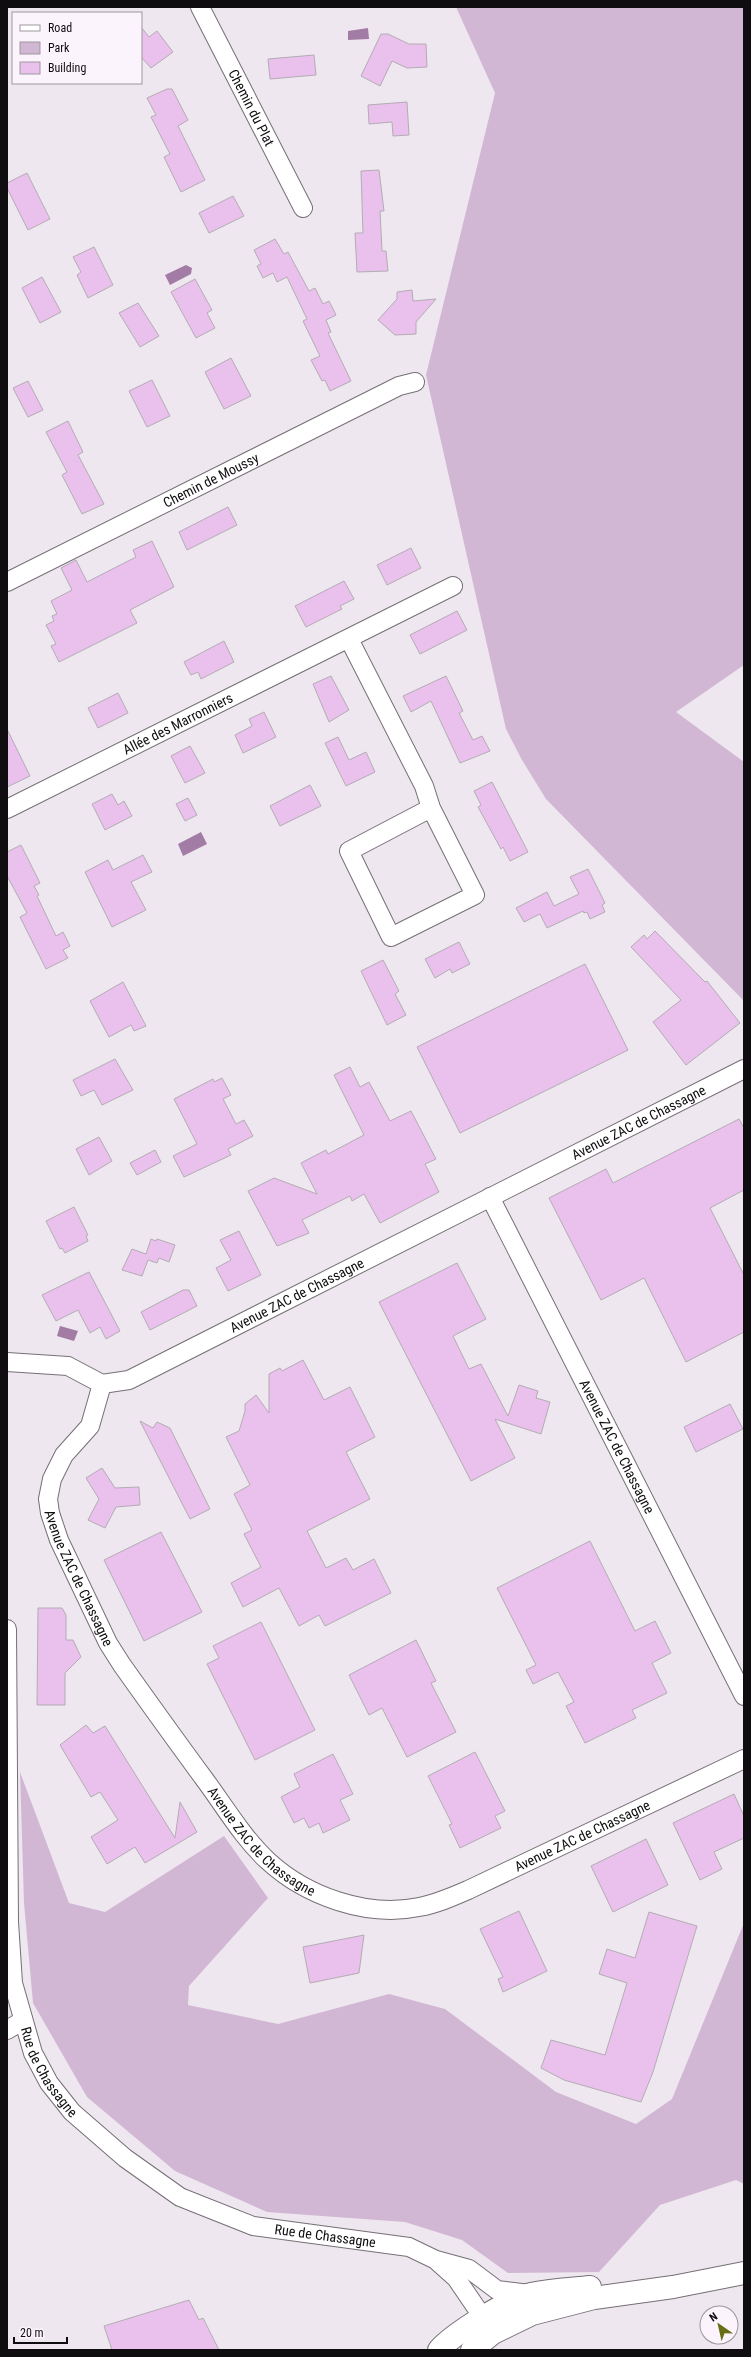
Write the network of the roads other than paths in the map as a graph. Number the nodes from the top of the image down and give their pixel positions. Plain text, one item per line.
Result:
1 (200, 7) edge
2 (303, 208) dead end
3 (415, 382) dead end
4 (7, 582) edge
5 (453, 586) dead end
6 (349, 639) junction
7 (431, 808) junction
8 (7, 809) edge
9 (744, 1069) edge
10 (490, 1197) junction
11 (7, 1362) edge
12 (102, 1384) junction
13 (7, 1629) edge
14 (744, 1696) edge
15 (744, 1759) edge
16 (15, 2026) edge
17 (436, 2260) junction
18 (744, 2273) edge
19 (673, 2287) junction
20 (492, 2315) junction
21 (439, 2350) edge
22 (462, 2350) edge
23 (472, 2350) edge

1 - 2 street, Chemin du Plat
3 - 4 street, Chemin de Moussy
5 - 6 street, Allée des Marronniers
6 - 7 street
6 - 8 street, Allée des Marronniers
7 - 7 street
9 - 10 street, Avenue ZAC de Chassagne
10 - 12 street, Avenue ZAC de Chassagne
10 - 14 street, Avenue ZAC de Chassagne
11 - 12 street
12 - 15 street, Avenue ZAC de Chassagne
13 - 16 street, Rue de Chassagne
16 - 17 street, Rue de Chassagne
17 - 20 street, Rue de Chassagne
17 - 20 street, Rue de Chassagne
18 - 19 street
19 - 20 street
19 - 20 street
20 - 21 street
20 - 22 street
20 - 23 street

